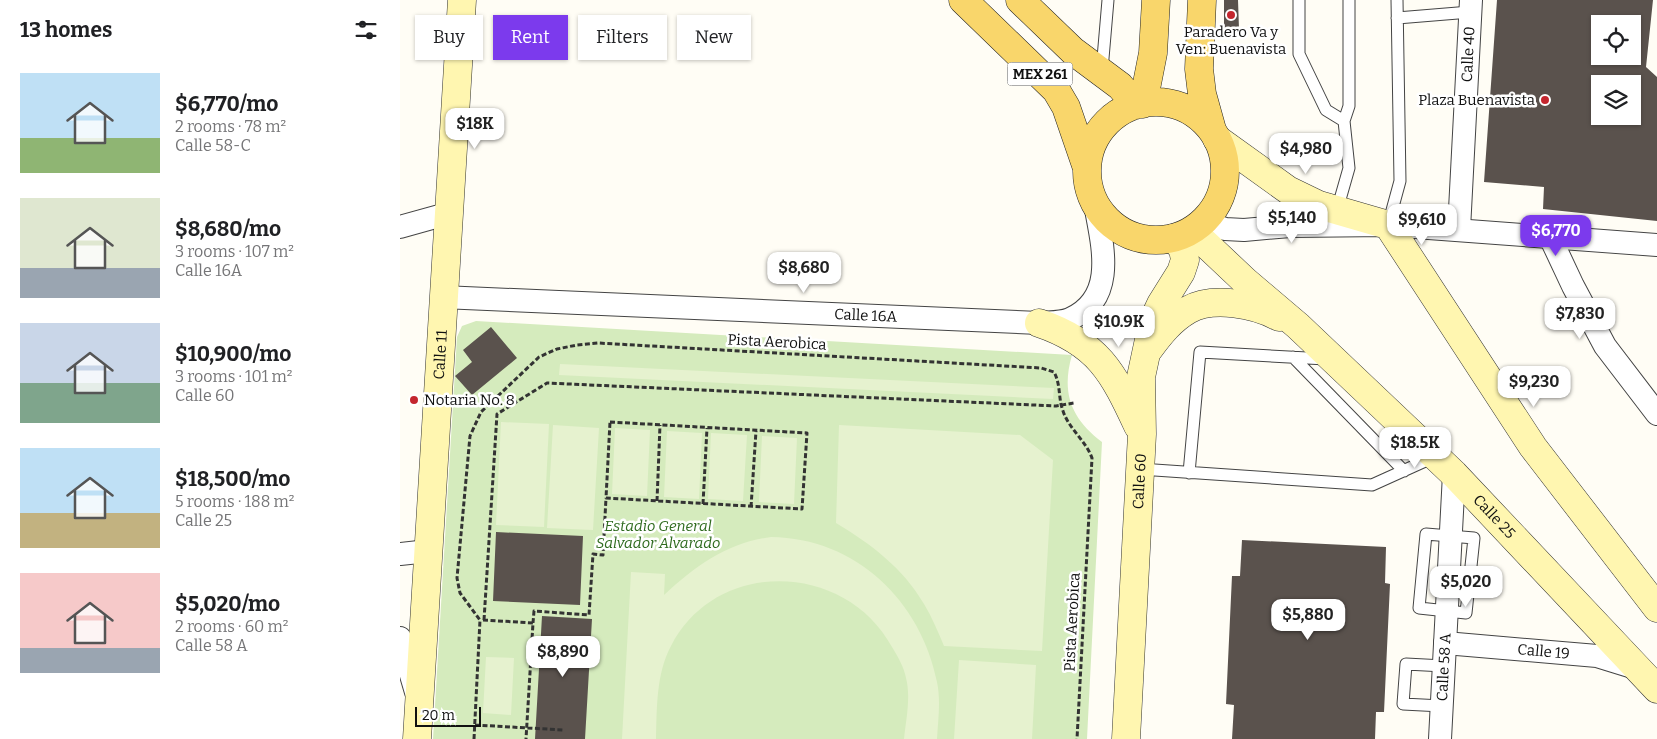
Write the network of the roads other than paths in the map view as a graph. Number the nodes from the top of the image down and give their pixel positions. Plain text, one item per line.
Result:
1 (462, 0) edge
2 (963, 0) edge
3 (1020, 0) edge
4 (1108, 0) edge
5 (1156, 0) edge
6 (1202, 0) edge
7 (1299, 0) edge
8 (1349, 0) edge
9 (1397, 0) edge
10 (1471, 6) edge
11 (1397, 18) junction
12 (1102, 72) junction
13 (1140, 104) junction
14 (1344, 120) junction
15 (1214, 134) junction
16 (1087, 168) junction
17 (1095, 204) junction
18 (1337, 210) junction
19 (450, 213) junction
20 (1388, 225) junction
21 (400, 227) edge
22 (1190, 230) junction
23 (1459, 230) junction
24 (1550, 237) junction
25 (1657, 245) edge
26 (442, 296) junction
27 (1039, 322) junction
28 (1298, 326) junction
29 (1145, 354) junction
30 (1292, 357) junction
31 (1333, 360) junction
32 (1657, 414) edge
33 (1142, 434) junction
34 (1434, 457) junction
35 (1140, 469) junction
36 (1404, 470) junction
37 (1189, 473) junction
38 (1454, 474) junction
39 (428, 551) junction
40 (400, 554) edge
41 (1657, 608) edge
42 (400, 638) edge
43 (1445, 643) junction
44 (1444, 666) junction
45 (1640, 669) junction
46 (1657, 690) edge
47 (419, 702) junction
48 (1442, 706) junction
49 (417, 739) edge
50 (1126, 739) edge
51 (1440, 739) edge

1 - 19 main road, Calle 11
2 - 16 main road, MEX 261
3 - 12 main road, MEX 261
4 - 12 lane
5 - 13 main road
6 - 15 main road
7 - 14 lane
8 - 14 lane
9 - 11 lane
10 - 11 lane
10 - 23 street, Calle 40
11 - 20 lane
12 - 13 main road, MEX 261
13 - 15 main road
13 - 16 main road
14 - 18 lane
15 - 18 main road
15 - 22 main road
16 - 17 main road
17 - 22 main road
17 - 27 street, Calle 16A
18 - 20 main road
19 - 21 street
19 - 26 main road, Calle 11
20 - 22 street
20 - 23 street
20 - 41 main road
22 - 28 main road, Calle 25
22 - 29 main road, Calle 60
23 - 24 street
24 - 25 street
24 - 32 street
26 - 27 street, Calle 16A
26 - 39 main road, Calle 11
27 - 33 main road
28 - 29 main road
28 - 31 main road, Calle 25
29 - 33 main road, Calle 60
30 - 31 lane
30 - 36 lane
30 - 37 lane
31 - 34 main road, Calle 25
33 - 35 main road, Calle 60
34 - 36 lane
34 - 38 main road, Calle 25
35 - 37 lane
35 - 50 main road, Calle 60
36 - 37 lane
38 - 43 street, Calle 58 A
38 - 45 main road, Calle 25
39 - 40 street
39 - 47 main road, Calle 11
42 - 47 street
43 - 44 street, Calle 58 A
43 - 45 street, Calle 19
44 - 48 street, Calle 58 A
44 - 48 lane
45 - 46 main road, Calle 25
47 - 49 main road, Calle 11
48 - 51 street, Calle 58 A

